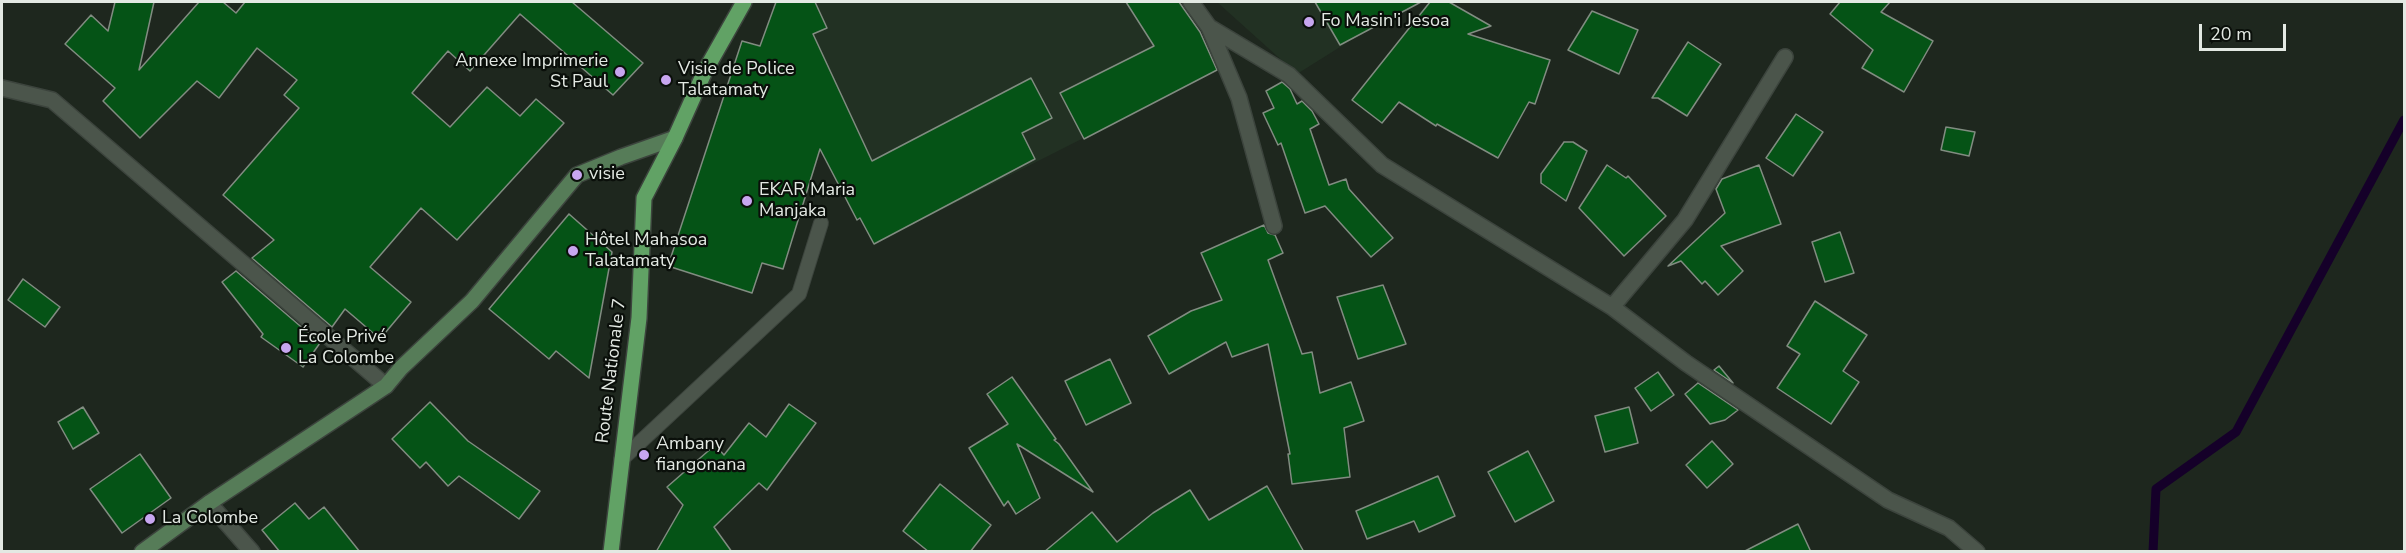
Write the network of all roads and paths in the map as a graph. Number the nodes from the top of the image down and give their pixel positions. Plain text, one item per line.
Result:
1 (744, 2) edge
2 (1191, 2) edge
3 (1209, 27) junction
4 (1785, 57) dead end
5 (2, 88) edge
6 (675, 138) junction
7 (821, 223) dead end
8 (1274, 226) dead end
9 (1612, 307) junction
10 (386, 386) junction
11 (621, 460) junction
12 (209, 503) junction
13 (142, 552) edge
14 (252, 552) edge
15 (611, 552) edge
16 (1977, 552) edge

1 - 6 main road, Route Nationale 7
2 - 3 street
3 - 8 street
3 - 9 street
4 - 9 street
5 - 10 street
6 - 10 street
6 - 11 main road, Route Nationale 7
7 - 11 lane
9 - 16 street
10 - 12 street
11 - 15 main road, Route Nationale 7
12 - 13 street
12 - 14 street

